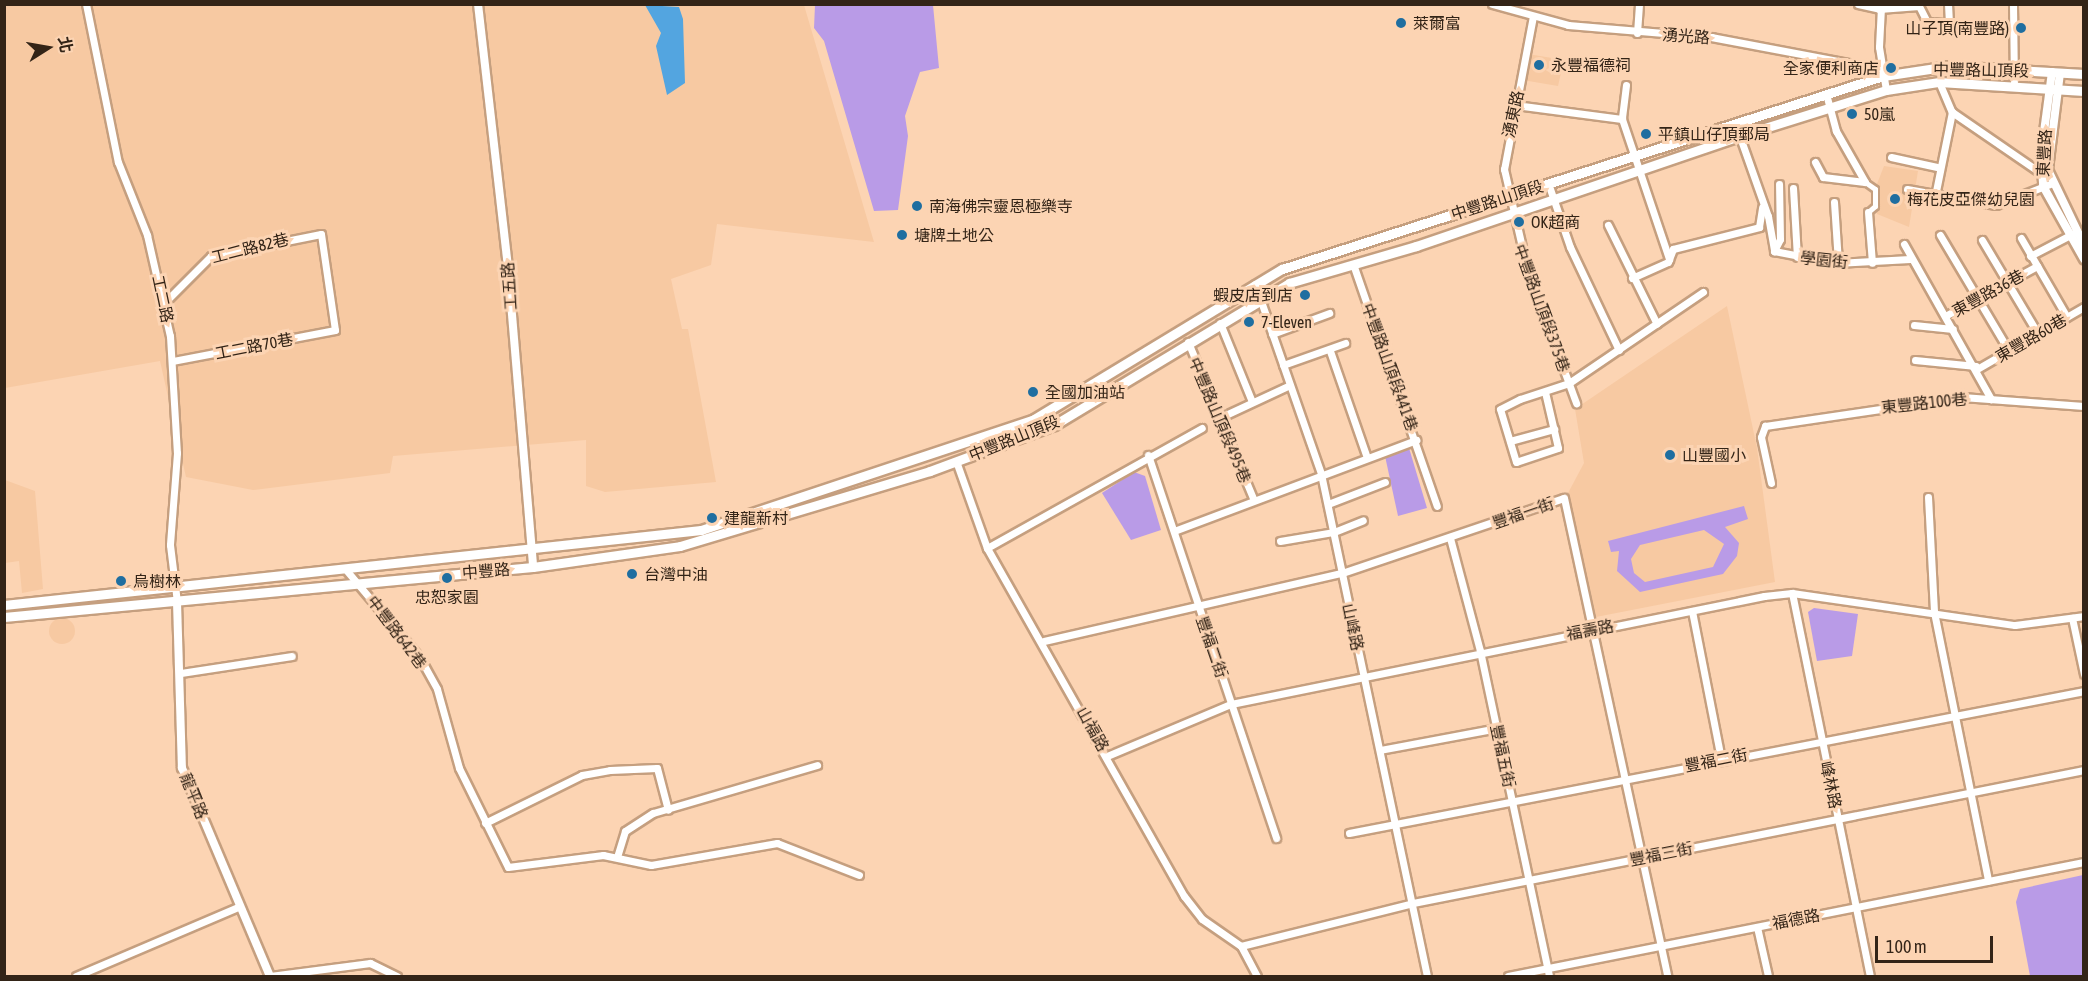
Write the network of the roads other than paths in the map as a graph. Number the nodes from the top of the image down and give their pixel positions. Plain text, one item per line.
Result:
1 (86, 4) edge
2 (478, 4) edge
3 (1492, 4) edge
4 (1638, 4) edge
5 (1858, 4) edge
6 (1948, 4) edge
7 (2013, 4) edge
8 (1882, 7) edge
9 (1533, 16) junction
10 (1637, 33) junction
11 (2014, 69) junction
12 (1882, 72) junction
13 (2056, 72) junction
14 (2084, 74) edge
15 (1939, 82) junction
16 (2014, 84) junction
17 (1626, 85) dead end
18 (2054, 88) junction
19 (1886, 90) junction
20 (2084, 91) edge
21 (1826, 94) junction
22 (1515, 105) junction
23 (1829, 108) junction
24 (1952, 112) junction
25 (1622, 119) junction
26 (1735, 123) junction
27 (1739, 136) junction
28 (1633, 156) junction
29 (1891, 157) dead end
30 (1815, 162) dead end
31 (1937, 167) junction
32 (1642, 169) junction
33 (2044, 170) junction
34 (1865, 182) junction
35 (1548, 183) junction
36 (1779, 184) dead end
37 (2046, 185) junction
38 (1793, 188) dead end
39 (1906, 189) dead end
40 (1509, 196) junction
41 (1935, 196) junction
42 (1553, 198) junction
43 (1833, 202) dead end
44 (1761, 207) junction
45 (1868, 212) joint
46 (1510, 213) junction
47 (1608, 225) dead end
48 (2073, 234) junction
49 (1940, 235) dead end
50 (2021, 238) dead end
51 (1982, 240) dead end
52 (1904, 244) dead end
53 (2084, 245) edge
54 (1774, 251) junction
55 (2030, 256) junction
56 (1797, 257) junction
57 (1669, 259) junction
58 (1910, 259) junction
59 (2084, 259) edge
60 (1872, 262) junction
61 (1838, 263) junction
62 (1353, 264) junction
63 (2037, 266) junction
64 (1632, 278) junction
65 (2007, 283) junction
66 (1255, 284) junction
67 (1703, 292) dead end
68 (1260, 300) junction
69 (1978, 300) junction
70 (164, 303) junction
71 (2084, 307) edge
72 (1329, 313) dead end
73 (1946, 316) junction
74 (2067, 316) junction
75 (1220, 323) junction
76 (1657, 324) junction
77 (1914, 325) dead end
78 (1953, 329) junction
79 (335, 330) joint
80 (1272, 334) junction
81 (2038, 334) junction
82 (1188, 342) junction
83 (1345, 343) dead end
84 (1619, 350) junction
85 (1330, 351) junction
86 (2009, 351) junction
87 (1915, 360) dead end
88 (172, 361) junction
89 (1283, 365) junction
90 (1977, 368) junction
91 (1569, 383) junction
92 (1290, 385) junction
93 (1545, 392) junction
94 (1991, 399) junction
95 (1252, 402) junction
96 (1576, 403) dead end
97 (2084, 406) edge
98 (1219, 418) junction
99 (1202, 428) dead end
100 (1554, 429) junction
101 (1416, 440) junction
102 (1510, 441) junction
103 (949, 450) joint
104 (1148, 455) junction
105 (1366, 455) junction
106 (956, 461) junction
107 (1321, 474) junction
108 (1385, 482) dead end
109 (1771, 483) dead end
110 (1928, 497) dead end
111 (1253, 498) junction
112 (1328, 504) junction
113 (1437, 506) dead end
114 (1363, 519) dead end
115 (1173, 531) junction
116 (1334, 532) junction
117 (650, 538) junction
118 (1449, 538) junction
119 (1280, 541) dead end
120 (987, 548) junction
121 (652, 550) junction
122 (531, 552) junction
123 (533, 567) junction
124 (347, 571) junction
125 (1342, 573) junction
126 (363, 585) junction
127 (176, 590) junction
128 (1792, 593) junction
129 (177, 602) junction
130 (4, 605) edge
131 (1198, 606) junction
132 (1692, 611) junction
133 (1934, 612) junction
134 (2084, 616) edge
135 (4, 617) edge
136 (2072, 618) junction
137 (1593, 630) junction
138 (1044, 641) junction
139 (1480, 651) junction
140 (292, 656) dead end
141 (181, 673) junction
142 (1363, 673) junction
143 (2084, 674) edge
144 (2084, 691) edge
145 (1231, 704) junction
146 (1954, 716) junction
147 (1497, 728) junction
148 (1822, 740) junction
149 (1380, 750) junction
150 (1107, 756) junction
151 (1720, 759) junction
152 (817, 765) dead end
153 (2084, 770) edge
154 (1624, 778) junction
155 (1970, 792) junction
156 (1513, 799) junction
157 (668, 810) junction
158 (1838, 819) junction
159 (1395, 823) junction
160 (485, 824) junction
161 (1349, 833) dead end
162 (1276, 838) dead end
163 (617, 857) junction
164 (1641, 858) junction
165 (2084, 862) edge
166 (859, 874) dead end
167 (1529, 880) junction
168 (1988, 881) junction
169 (1413, 903) junction
170 (240, 906) junction
171 (1856, 908) junction
172 (1757, 927) junction
173 (1241, 946) junction
174 (1660, 946) junction
175 (1548, 972) edge
176 (76, 976) edge
177 (270, 976) edge
178 (397, 976) edge
179 (1257, 976) edge
180 (1427, 976) edge
181 (1508, 976) edge
182 (1667, 976) edge
183 (1768, 976) edge
184 (1870, 976) edge

1 - 70 street, 工二路
2 - 122 street, 工五路
3 - 9 street, 湧光路
4 - 10 street
5 - 8 street
6 - 8 street
7 - 11 street
8 - 12 street
9 - 10 street, 湧光路
9 - 22 street, 湧東路
10 - 12 street, 湧光路
11 - 12 main road, 中豐路山頂段
11 - 13 main road, 中豐路山頂段
11 - 16 street
12 - 19 street
12 - 21 main road, 中豐路山頂段
13 - 14 main road, 中豐路山頂段
13 - 18 street, 東豐路
15 - 16 main road, 中豐路山頂段
15 - 19 main road, 中豐路山頂段
15 - 24 street
16 - 18 main road, 中豐路山頂段
17 - 25 street
18 - 20 main road, 中豐路山頂段
18 - 33 street, 東豐路
19 - 23 main road, 中豐路山頂段
21 - 23 street
21 - 26 main road, 中豐路山頂段
22 - 25 street
22 - 40 street, 湧東路
23 - 27 main road, 中豐路山頂段
23 - 34 street
24 - 31 street
24 - 33 street
25 - 28 street
26 - 27 street
26 - 28 main road, 中豐路山頂段
27 - 32 main road, 中豐路山頂段
27 - 44 street
28 - 32 street
28 - 35 main road, 中豐路山頂段
29 - 31 street
30 - 34 street
31 - 41 street
32 - 42 main road, 中豐路山頂段
32 - 57 street
33 - 37 street, 東豐路
34 - 45 street
35 - 40 main road, 中豐路山頂段
35 - 42 street
36 - 54 street
37 - 41 street
37 - 48 street, 東豐路
38 - 56 street
39 - 41 street
40 - 46 street, 湧東路
40 - 66 main road, 中豐路山頂段
42 - 46 main road, 中豐路山頂段
42 - 84 street
43 - 61 street
44 - 54 street
44 - 57 street
45 - 60 street
46 - 62 main road, 中豐路山頂段
46 - 91 street, 中豐路山頂段375巷
47 - 64 street
48 - 53 street, 東豐路
48 - 55 street, 東豐路36巷
48 - 59 street, 東豐路
49 - 69 street
50 - 55 street
51 - 65 street
52 - 58 street
54 - 56 street, 學園街
55 - 63 street, 東豐路36巷
56 - 61 street, 學園街
57 - 64 street
58 - 60 street, 學園街
58 - 73 street
60 - 61 street, 學園街
62 - 68 main road, 中豐路山頂段
62 - 101 street, 中豐路山頂段441巷
63 - 65 street, 東豐路36巷
63 - 74 street
64 - 76 street
65 - 69 street, 東豐路36巷
65 - 81 street
66 - 68 street, 山峰路
66 - 103 main road, 中豐路山頂段
67 - 76 street
68 - 75 main road, 中豐路山頂段
68 - 80 street, 山峰路
69 - 73 street, 東豐路36巷
69 - 86 street
70 - 79 street, 工二路82巷
70 - 88 street, 工二路
71 - 74 street, 東豐路60巷
72 - 80 street
73 - 78 street
74 - 81 street, 東豐路60巷
75 - 82 main road, 中豐路山頂段
75 - 95 street
76 - 84 street
77 - 78 street
78 - 90 street
79 - 88 street, 工二路70巷
80 - 89 street, 山峰路
81 - 86 street, 東豐路60巷
82 - 98 street, 中豐路山頂段495巷
82 - 106 main road, 中豐路山頂段
83 - 85 street
84 - 91 street
85 - 89 street
85 - 105 street
86 - 90 street, 東豐路60巷
87 - 90 street
88 - 127 street, 工二路
89 - 92 street, 山峰路
90 - 94 street
91 - 93 street
91 - 96 street, 中豐路山頂段375巷
92 - 95 street
92 - 107 street, 山峰路
93 - 100 street
93 - 102 street
94 - 97 street, 東豐路100巷
94 - 109 street, 東豐路100巷
95 - 98 street
98 - 111 street, 中豐路山頂段495巷
99 - 104 street
100 - 102 street
100 - 102 street
101 - 105 street
101 - 113 street, 中豐路山頂段441巷
103 - 117 main road, 中豐路
104 - 115 street, 豐福二街
104 - 120 street
105 - 107 street
106 - 120 street, 山福路
106 - 121 main road, 中豐路
107 - 111 street
107 - 112 street, 山峰路
108 - 112 street
110 - 133 street
111 - 115 street
112 - 116 street, 山峰路
114 - 116 street
115 - 131 street, 豐福二街
116 - 119 street
116 - 125 street, 山峰路
117 - 121 main road
117 - 122 main road, 中豐路
118 - 125 street, 豐福一街
118 - 137 street, 豐福一街
118 - 139 street, 豐福五街
120 - 138 street, 山福路
121 - 123 main road, 中豐路
122 - 123 street, 工五路
122 - 124 main road, 中豐路
123 - 126 main road, 中豐路
124 - 126 street, 中豐路642巷
124 - 127 main road, 中豐路
125 - 131 street, 豐福一街
125 - 142 street, 山峰路
126 - 129 main road, 中豐路
126 - 160 street, 中豐路642巷
127 - 129 street, 工二路
127 - 130 main road, 中豐路
128 - 132 street, 福壽路
128 - 133 street, 福壽路
128 - 148 street, 峰林路
129 - 135 main road, 中豐路
129 - 141 street, 龍平路
131 - 138 street, 豐福一街
131 - 145 street, 豐福二街
132 - 137 street, 福壽路
132 - 151 street
133 - 136 street, 福壽路
133 - 146 street
134 - 136 street, 福壽路
136 - 143 street
137 - 139 street, 福壽路
137 - 154 street, 豐福一街
138 - 150 street, 山福路
139 - 142 street, 福壽路
139 - 147 street, 豐福五街
140 - 141 street
141 - 170 street, 龍平路
142 - 145 street, 福壽路
142 - 149 street, 山峰路
144 - 146 street, 豐福二街
145 - 150 street, 福壽路
145 - 162 street, 豐福二街
146 - 148 street, 豐福二街
146 - 155 street
147 - 149 street
147 - 156 street, 豐福五街
148 - 151 street, 豐福二街
148 - 158 street, 峰林路
149 - 159 street, 山峰路
150 - 173 street, 山福路
151 - 154 street, 豐福二街
152 - 157 street
153 - 155 street, 豐福三街
154 - 156 street, 豐福二街
154 - 164 street, 豐福一街
155 - 158 street, 豐福三街
155 - 168 street
156 - 159 street, 豐福二街
156 - 167 street, 豐福五街
157 - 160 street
157 - 163 street
158 - 164 street, 豐福三街
158 - 171 street, 峰林路
159 - 161 street, 豐福二街
159 - 169 street, 山峰路
160 - 163 street, 中豐路642巷
163 - 166 street
164 - 167 street, 豐福三街
164 - 174 street, 豐福一街
165 - 168 street, 福德路
167 - 169 street, 豐福三街
167 - 175 street, 豐福五街
168 - 171 street, 福德路
169 - 173 street, 豐福三街
169 - 180 street, 山峰路
170 - 176 street
170 - 177 street, 龍平路
171 - 172 street, 福德路
171 - 184 street, 峰林路
172 - 174 street, 福德路
172 - 183 street
173 - 179 street, 山福路
174 - 175 street, 福德路
174 - 182 street, 豐福一街
175 - 181 street, 福德路
177 - 178 street

